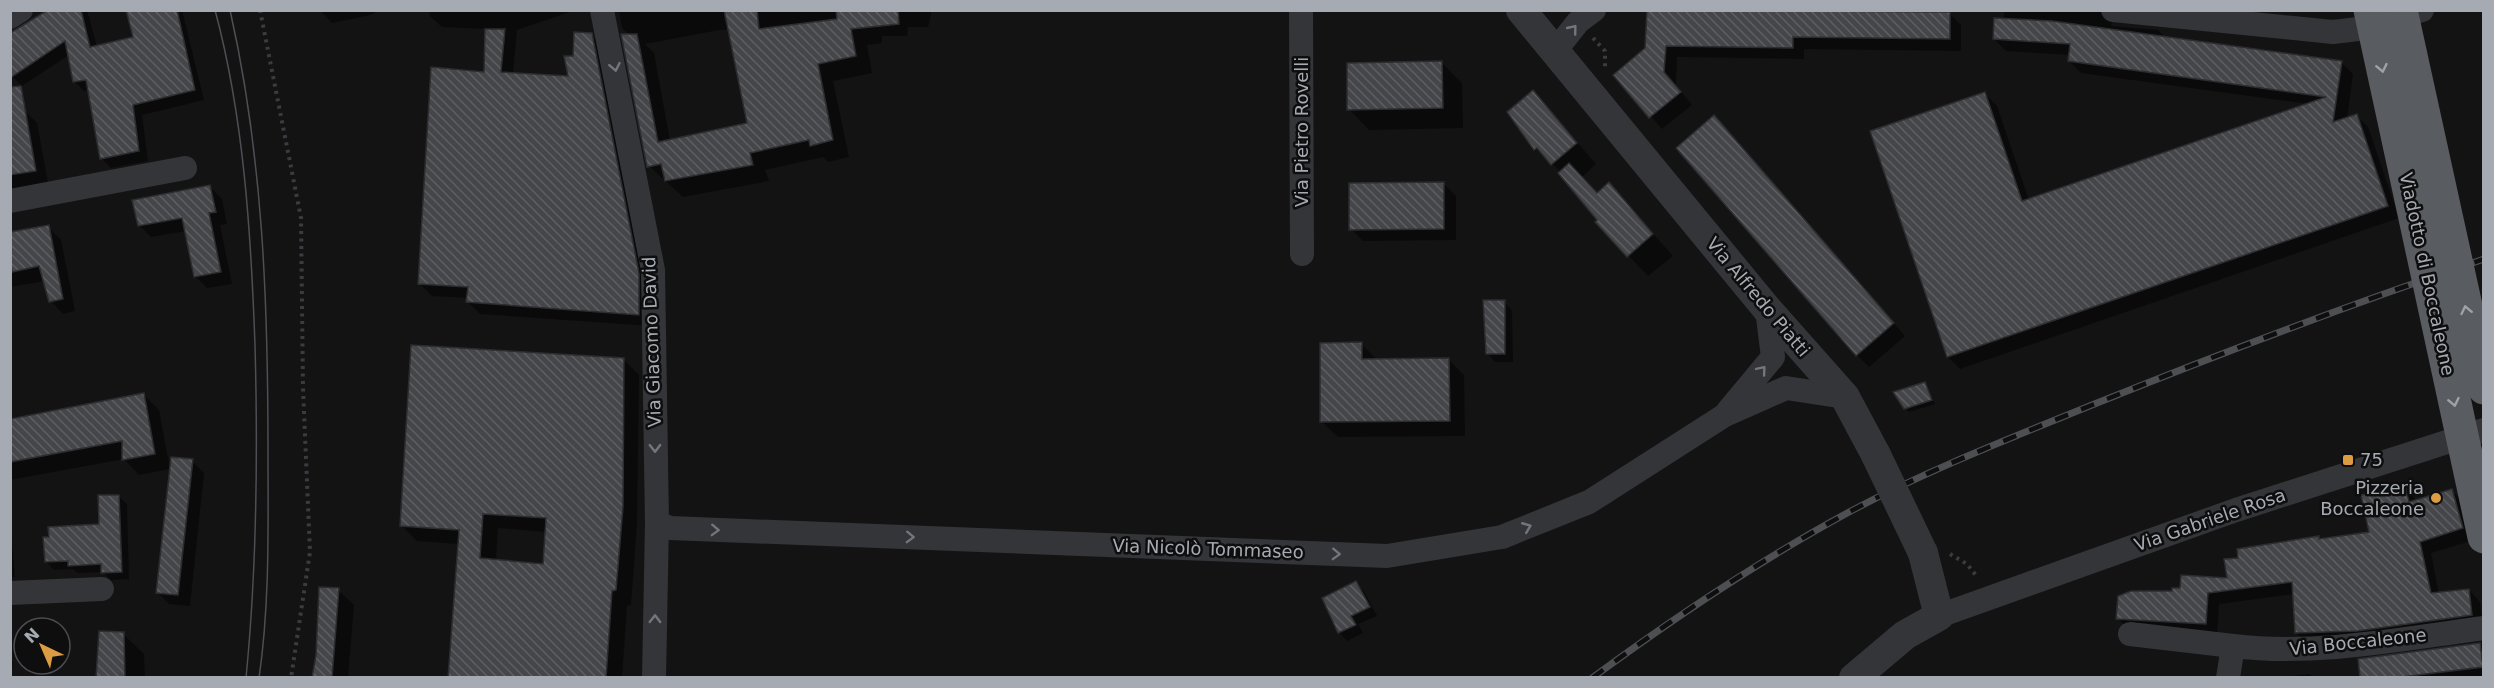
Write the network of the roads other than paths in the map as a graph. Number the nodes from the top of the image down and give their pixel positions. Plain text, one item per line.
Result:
1 (21, 10) edge
2 (602, 10) edge
3 (1301, 10) edge
4 (1521, 10) edge
5 (1593, 10) edge
6 (2113, 10) edge
7 (2422, 10) edge
8 (2387, 13) edge
9 (10, 16) edge
10 (1555, 51) junction
11 (185, 168) dead end
12 (10, 201) edge
13 (1302, 254) dead end
14 (1767, 309) junction
15 (2484, 388) edge
16 (1845, 397) junction
17 (1725, 415) junction
18 (2480, 431) edge
19 (2484, 466) edge
20 (657, 523) junction
21 (2484, 537) edge
22 (102, 589) dead end
23 (10, 592) edge
24 (1939, 616) junction
25 (2484, 628) edge
26 (2130, 634) dead end
27 (2233, 646) junction
28 (654, 678) edge
29 (1854, 678) edge
30 (2228, 678) edge

1 - 9 street
2 -> 20 street, Via Giacomo David
3 - 13 street, Via Pietro Rovelli
4 - 10 street, Via Alfredo Piatti
10 -> 5 street
6 - 8 street
7 - 8 street
15 -> 8 highway, Viadotto di Boccaleone, bridge
8 -> 21 highway, Viadotto di Boccaleone, bridge
10 - 14 street, Via Alfredo Piatti
11 - 12 street
14 - 16 street, Via Alfredo Piatti
17 -> 14 street, Via Nicolò Tommaseo
16 - 17 street, Via Nicolò Tommaseo
16 - 24 street, Via Alfredo Piatti, bridge
20 -> 17 street, Via Nicolò Tommaseo
18 - 19 street
18 - 24 street, Via Gabriele Rosa
28 -> 20 street, Via Giacomo David
22 - 23 street
24 - 29 street
25 - 27 street, Via Boccaleone
26 - 27 street, Via Boccaleone
27 - 30 street

